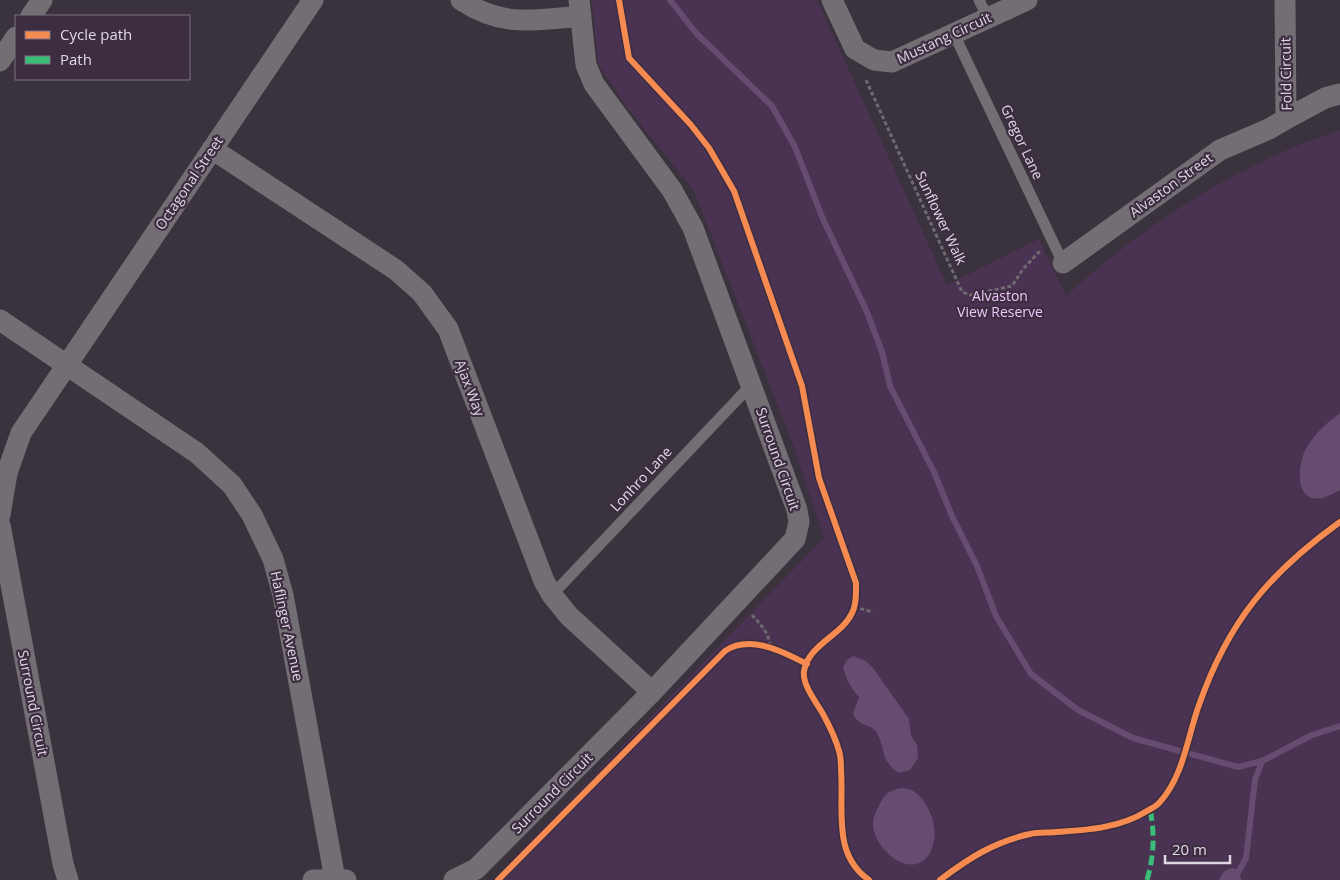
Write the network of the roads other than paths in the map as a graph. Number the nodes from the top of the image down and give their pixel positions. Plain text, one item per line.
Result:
1 (42, 0) edge
2 (313, 0) edge
3 (461, 0) edge
4 (832, 0) edge
5 (1027, 0) edge
6 (1285, 0) edge
7 (580, 8) edge
8 (984, 9) edge
9 (32, 15) edge
10 (954, 34) junction
11 (15, 38) edge
12 (0, 61) edge
13 (1340, 94) edge
14 (1286, 119) junction
15 (212, 149) junction
16 (1063, 263) joint
17 (0, 320) edge
18 (65, 365) junction
19 (752, 384) junction
20 (0, 515) edge
21 (0, 525) edge
22 (552, 595) junction
23 (652, 692) junction
24 (68, 880) edge
25 (313, 880) edge
26 (341, 880) edge
27 (454, 880) edge

1 - 9 street
2 - 15 street, Octagonal Street
3 - 7 street
4 - 10 street, Mustang Circuit
5 - 8 street, Mustang Circuit
6 - 14 street, Fold Circuit
7 - 19 street, Surround Circuit
8 - 10 street, Mustang Circuit
10 - 16 lane, Gregor Lane
11 - 12 street
13 - 14 street, Fold Circuit
14 - 16 street, Alvaston Street
15 - 18 street, Octagonal Street
15 - 22 street, Ajax Way
17 - 18 street, Haflinger Avenue
18 - 20 street
18 - 26 street, Haflinger Avenue
19 - 22 lane, Lonhro Lane
19 - 23 street, Surround Circuit
21 - 24 street, Surround Circuit
22 - 23 street, Ajax Way
23 - 27 street, Surround Circuit
25 - 26 street

